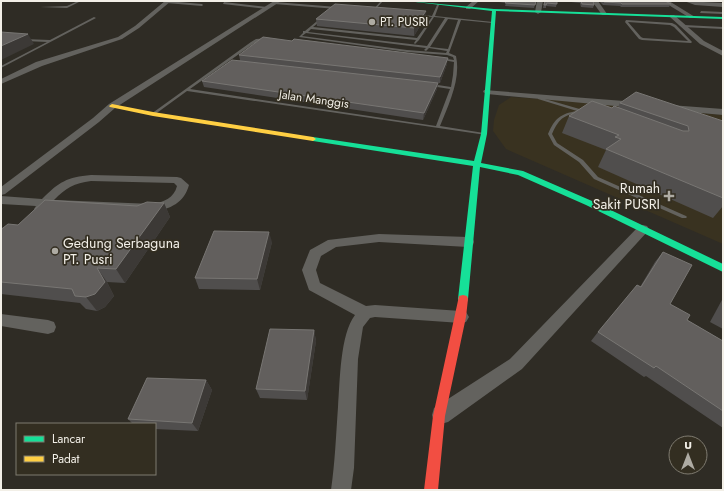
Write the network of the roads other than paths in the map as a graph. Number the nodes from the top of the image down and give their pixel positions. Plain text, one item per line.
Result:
1 (80, 1) edge
2 (382, 1) edge
3 (409, 1) edge
4 (476, 1) edge
5 (540, 1) edge
6 (595, 1) edge
7 (665, 1) edge
8 (687, 1) edge
9 (168, 2) edge
10 (279, 2) edge
11 (424, 2) edge
12 (224, 3) dead end
13 (202, 5) dead end
14 (438, 5) junction
15 (723, 5) edge
16 (41, 7) dead end
17 (267, 8) junction
18 (335, 8) junction
19 (342, 8) edge
20 (468, 8) junction
21 (364, 10) edge
22 (494, 10) junction
23 (372, 11) junction
24 (330, 12) edge
25 (379, 12) edge
26 (538, 12) junction
27 (701, 12) dead end
28 (723, 13) edge
29 (604, 14) junction
30 (417, 15) edge
31 (325, 16) edge
32 (432, 16) junction
33 (672, 16) junction
34 (721, 16) edge
35 (692, 17) junction
36 (95, 18) dead end
37 (447, 18) junction
38 (623, 18) junction
39 (460, 19) junction
40 (492, 22) junction
41 (684, 26) junction
42 (310, 28) junction
43 (723, 28) edge
44 (304, 32) junction
45 (418, 39) junction
46 (22, 40) edge
47 (275, 40) edge
48 (51, 41) junction
49 (412, 46) junction
50 (428, 47) junction
51 (359, 49) edge
52 (449, 50) junction
53 (407, 51) junction
54 (425, 52) junction
55 (448, 54) junction
56 (723, 54) edge
57 (428, 57) edge
58 (436, 58) edge
59 (456, 61) junction
60 (225, 62) junction
61 (233, 63) edge
62 (1, 67) edge
63 (1, 82) edge
64 (429, 85) edge
65 (453, 88) junction
66 (186, 90) junction
67 (487, 92) junction
68 (534, 96) junction
69 (612, 103) junction
70 (644, 105) edge
71 (112, 106) junction
72 (123, 107) junction
73 (602, 107) edge
74 (660, 107) edge
75 (583, 111) junction
76 (590, 112) edge
77 (723, 112) edge
78 (153, 114) junction
79 (96, 120) junction
80 (438, 127) junction
81 (484, 134) junction
82 (477, 164) junction
83 (1, 192) edge
84 (1, 200) edge
85 (45, 203) junction
86 (684, 217) dead end
87 (30, 218) edge
88 (643, 229) junction
89 (468, 242) junction
90 (723, 268) edge
91 (365, 313) junction
92 (461, 318) junction
93 (1, 320) edge
94 (48, 327) dead end
95 (439, 416) junction
96 (341, 490) edge
97 (431, 490) edge

1 - 16 lane
2 - 23 lane
3 - 11 street
4 - 20 street
5 - 26 street
6 - 29 street
7 - 35 street
8 - 15 street
9 - 13 lane
9 - 63 street
10 - 17 street
10 - 18 lane
10 - 72 street
11 - 14 street
12 - 17 lane
14 - 20 street
14 - 32 lane
17 - 71 street
18 - 19 lane
18 - 24 lane
20 - 22 street
21 - 23 lane
22 - 26 street
22 - 40 street
23 - 25 lane
26 - 29 street
27 - 34 lane
28 - 34 lane
29 - 38 street
30 - 32 lane
31 - 42 lane
32 - 37 lane
32 - 45 lane
33 - 35 street
33 - 38 street
33 - 41 street
34 - 35 street
36 - 48 lane
37 - 39 lane
37 - 50 lane
38 - 38 lane
39 - 40 lane
39 - 52 lane
40 - 67 street
41 - 43 lane
41 - 56 street
42 - 44 lane
42 - 45 lane
44 - 49 lane
44 - 53 lane
45 - 49 lane
46 - 48 lane
47 - 60 lane
48 - 62 lane
49 - 50 lane
49 - 53 lane
50 - 52 lane
50 - 54 lane
51 - 57 lane
52 - 55 lane
53 - 54 lane
54 - 55 lane
55 - 59 lane
58 - 59 lane
59 - 65 lane
60 - 61 lane
60 - 66 lane
64 - 65 lane
65 - 80 lane
66 - 78 lane
66 - 80 lane, Jalan Manggis
67 - 68 street
67 - 81 street
68 - 69 street
68 - 75 lane
69 - 70 street
69 - 73 lane
71 - 72 street
71 - 79 street
72 - 78 street
72 - 79 street
74 - 77 street
75 - 76 lane
75 - 86 lane
78 - 82 street
79 - 83 street
80 - 81 lane, Jalan Manggis
81 - 82 street
82 - 88 street
82 - 89 street
84 - 85 street
85 - 85 street
85 - 87 street
88 - 90 street
88 - 95 street
89 - 91 street
89 - 92 street
91 - 92 street
91 - 96 street
92 - 95 street
93 - 94 street
95 - 97 street

